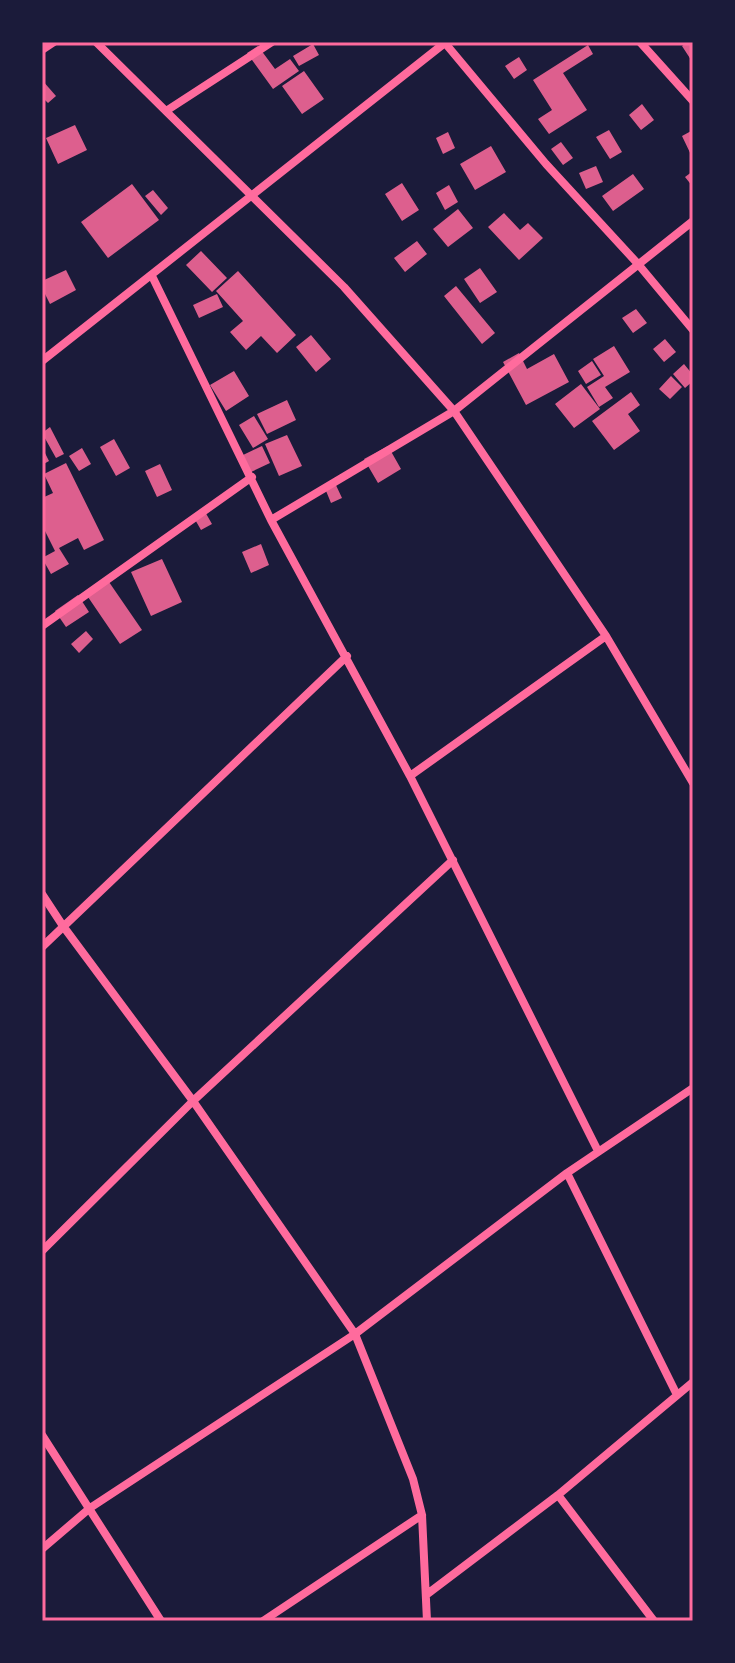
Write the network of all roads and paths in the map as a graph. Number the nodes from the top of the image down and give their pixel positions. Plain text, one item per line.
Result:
1 (54, 42) edge
2 (96, 42) edge
3 (272, 42) edge
4 (445, 42) edge
5 (640, 42) edge
6 (42, 50) edge
7 (693, 101) edge
8 (166, 111) junction
9 (252, 196) junction
10 (693, 221) edge
11 (638, 264) junction
12 (152, 276) junction
13 (693, 330) edge
14 (42, 361) edge
15 (454, 411) junction
16 (252, 477) junction
17 (271, 520) junction
18 (42, 626) edge
19 (606, 636) junction
20 (347, 656) junction
21 (693, 763) edge
22 (685, 769) junction
23 (410, 776) junction
24 (693, 783) edge
25 (453, 860) junction
26 (42, 894) edge
27 (63, 926) junction
28 (42, 947) edge
29 (693, 1088) edge
30 (193, 1101) junction
31 (598, 1151) junction
32 (567, 1173) junction
33 (42, 1251) edge
34 (355, 1334) junction
35 (693, 1382) edge
36 (677, 1395) junction
37 (42, 1435) edge
38 (558, 1495) junction
39 (90, 1508) junction
40 (422, 1515) junction
41 (42, 1549) edge
42 (426, 1595) junction
43 (161, 1621) edge
44 (263, 1621) edge
45 (427, 1621) edge
46 (654, 1621) edge

1 - 6 street
2 - 8 street
3 - 8 street
4 - 9 street
4 - 11 street
5 - 7 street
8 - 9 street
9 - 12 street
9 - 15 street
10 - 11 street
11 - 13 street
11 - 15 street
12 - 14 street
12 - 16 street
15 - 17 street
15 - 19 street
16 - 17 street
16 - 18 street
17 - 20 street
19 - 22 street
19 - 23 street
20 - 23 street
20 - 27 street
21 - 22 street
22 - 24 street
23 - 25 street
25 - 30 street
25 - 31 street
26 - 27 street
27 - 28 street
27 - 30 street
29 - 31 street
30 - 33 street
30 - 34 street
31 - 32 street
32 - 34 street
32 - 36 street
34 - 39 street
34 - 40 street
35 - 36 street
36 - 38 street
37 - 39 street
38 - 42 street
38 - 46 street
39 - 41 street
39 - 43 street
40 - 42 street
40 - 44 street
42 - 45 street

